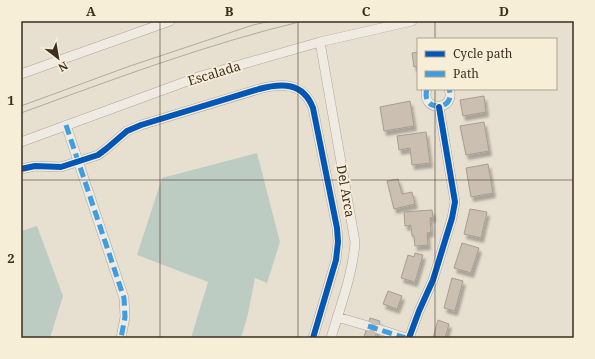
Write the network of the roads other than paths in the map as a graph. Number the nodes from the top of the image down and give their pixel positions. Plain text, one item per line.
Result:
1 (170, 21) edge
2 (412, 21) edge
3 (320, 42) junction
4 (21, 74) edge
5 (427, 90) edge
6 (449, 90) edge
7 (439, 107) junction
8 (66, 125) junction
9 (21, 142) edge
10 (79, 162) junction
11 (21, 169) edge
12 (337, 317) junction
13 (368, 326) dead end
14 (378, 329) dead end
15 (121, 338) edge
16 (312, 338) edge
17 (331, 338) edge
18 (408, 338) edge

1 - 4 street
2 - 3 street, Escalada
3 - 8 street, Escalada
3 - 12 street, Del Arca
5 - 7 street
6 - 7 street
7 - 18 street
8 - 9 street, Escalada
8 - 10 street
10 - 11 street
10 - 15 street
10 - 16 street
12 - 13 street
12 - 17 street, Del Arca
14 - 18 street

